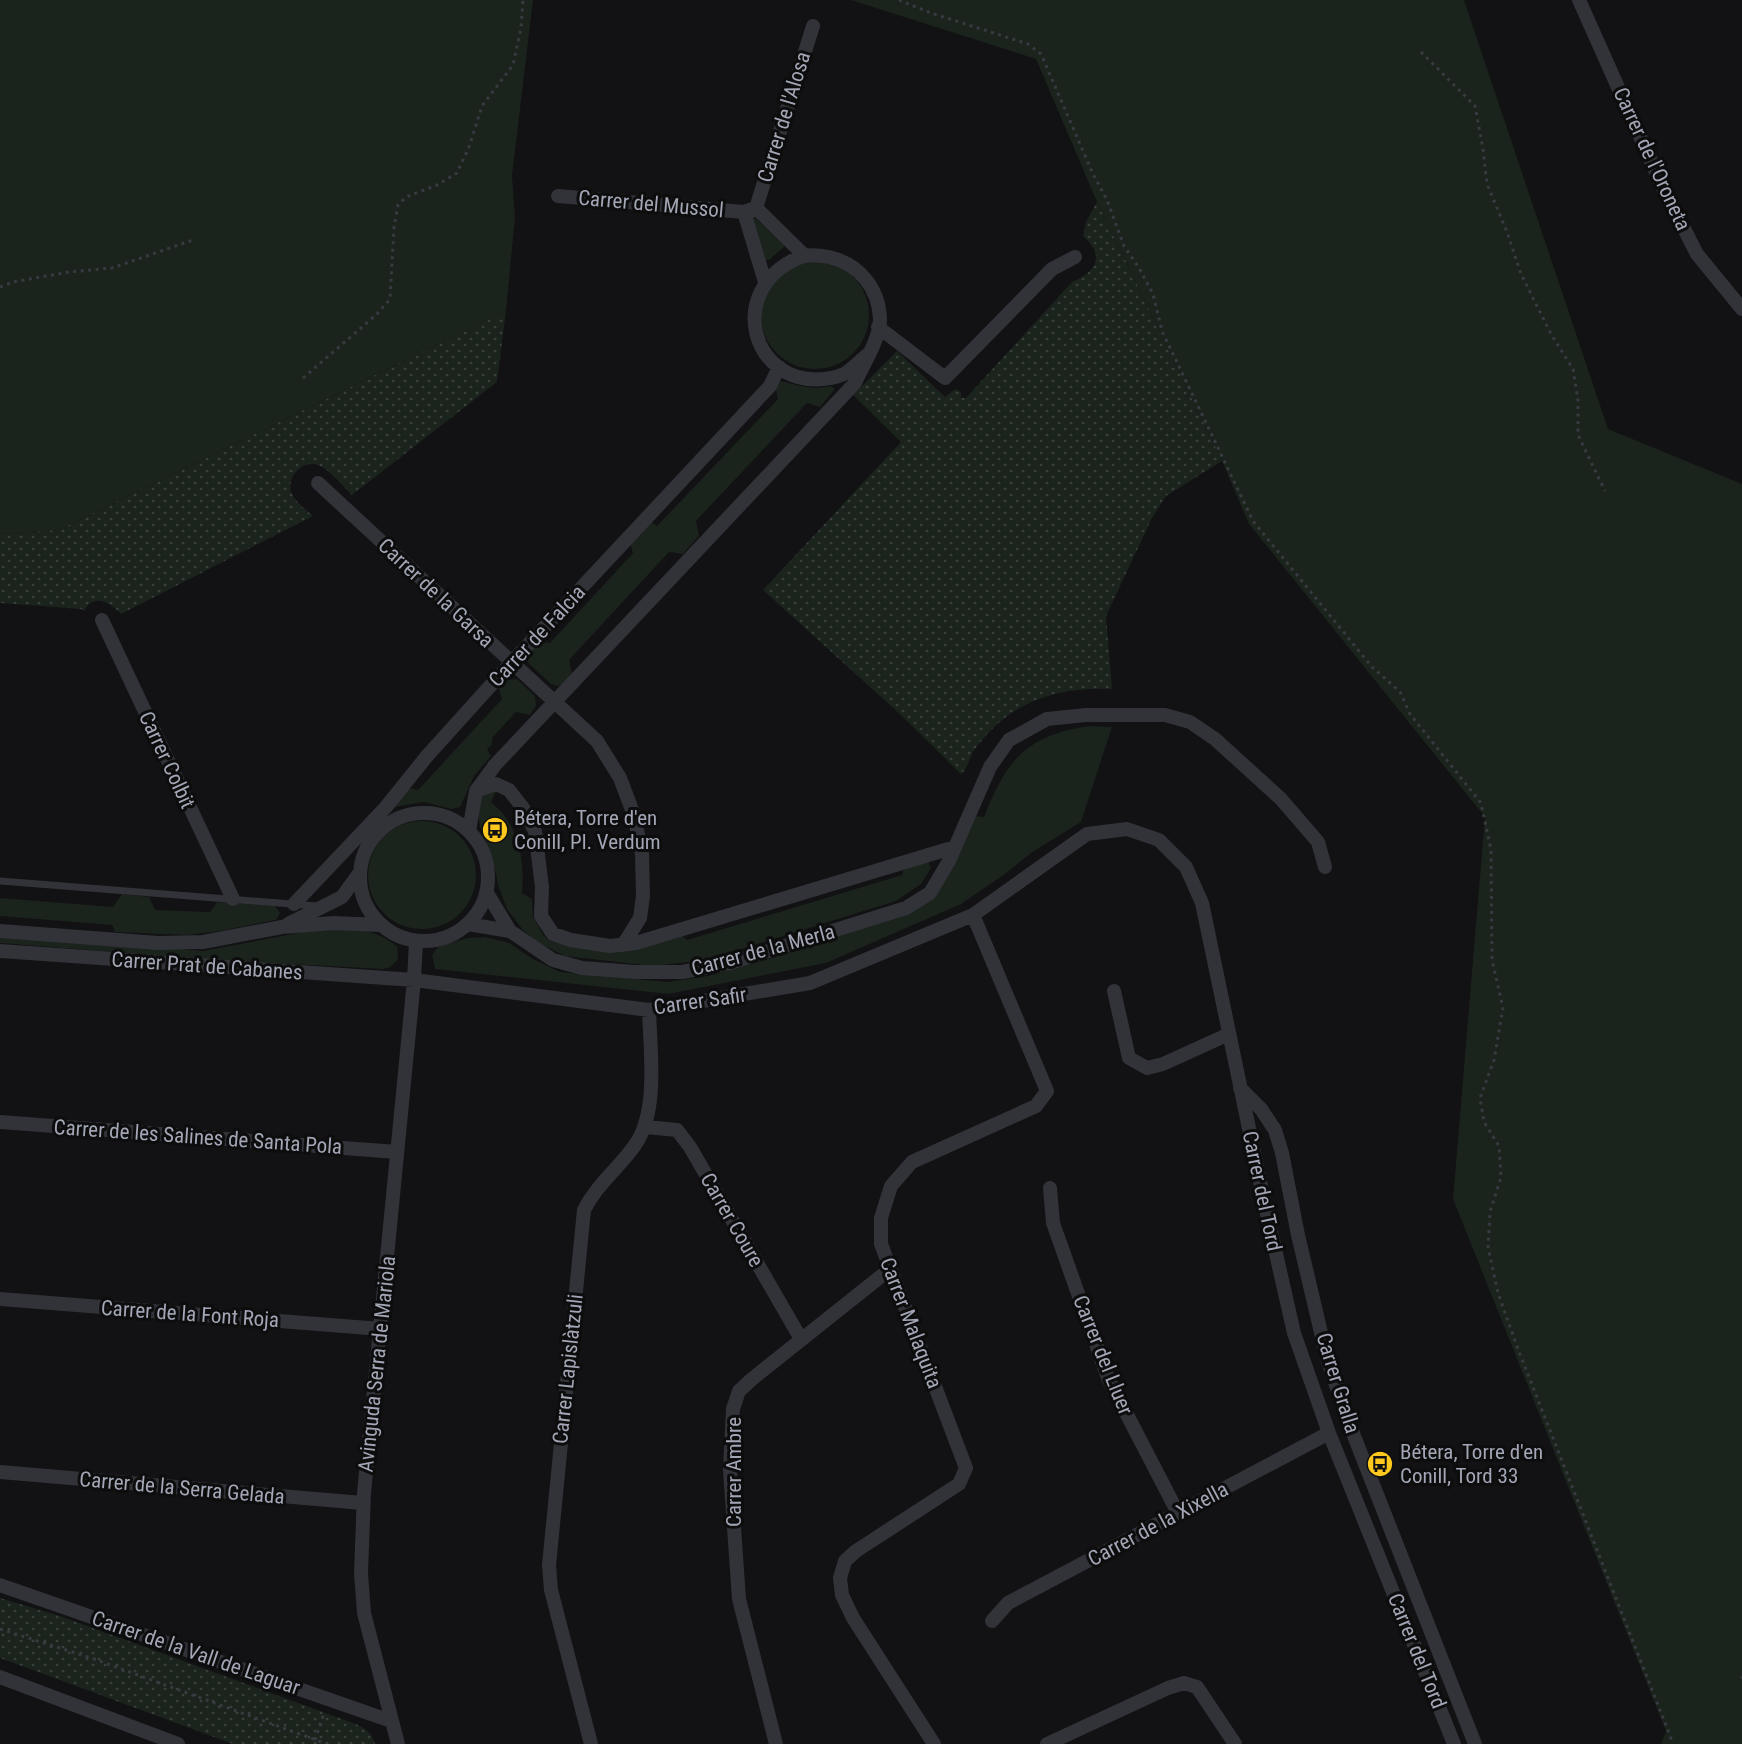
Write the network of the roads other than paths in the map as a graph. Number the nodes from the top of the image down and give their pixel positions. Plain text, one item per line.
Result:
1 (1579, 0) edge
2 (813, 26) dead end
3 (558, 196) dead end
4 (750, 210) junction
5 (805, 256) junction
6 (1075, 257) dead end
7 (765, 282) junction
8 (1742, 309) edge
9 (878, 327) junction
10 (867, 355) junction
11 (779, 367) junction
12 (318, 483) dead end
13 (102, 620) dead end
14 (511, 663) junction
15 (554, 702) junction
16 (476, 791) junction
17 (469, 831) junction
18 (955, 847) junction
19 (1325, 867) dead end
20 (360, 872) junction
21 (0, 881) edge
22 (487, 893) junction
23 (233, 900) junction
24 (294, 904) junction
25 (323, 906) junction
26 (973, 915) junction
27 (468, 924) junction
28 (381, 925) junction
29 (282, 927) junction
30 (0, 931) edge
31 (510, 931) junction
32 (416, 941) junction
33 (623, 945) junction
34 (0, 951) edge
35 (414, 980) junction
36 (1114, 991) dead end
37 (649, 1010) junction
38 (1229, 1034) junction
39 (1240, 1088) junction
40 (0, 1122) edge
41 (646, 1127) junction
42 (397, 1152) junction
43 (1050, 1188) dead end
44 (890, 1269) junction
45 (0, 1299) edge
46 (381, 1329) junction
47 (801, 1340) junction
48 (1329, 1433) junction
49 (0, 1472) edge
50 (363, 1503) junction
51 (1178, 1513) junction
52 (0, 1585) edge
53 (992, 1621) dead end
54 (0, 1677) edge
55 (391, 1720) junction
56 (178, 1744) edge
57 (398, 1744) edge
58 (591, 1744) edge
59 (776, 1744) edge
60 (934, 1744) edge
61 (1047, 1744) edge
62 (1235, 1744) edge
63 (1454, 1744) edge
64 (1475, 1744) edge

1 - 8 street, Carrer de l'Oroneta
2 - 4 street, Carrer de l'Alosa
3 - 4 street, Carrer del Mussol
4 - 5 street, Carrer de l'Alosa
4 - 7 street
5 - 7 street
5 - 9 street
6 - 9 street
7 - 11 street
9 - 10 street
10 - 11 street
10 - 15 street
11 - 14 street, Carrer de Falcia
12 - 14 street, Carrer de la Garsa
13 - 23 street, Carrer Colbit
14 - 15 street, Carrer de la Garsa
14 - 24 street, Carrer de Falcia
15 - 16 street
15 - 33 street, Carrer de la Garsa
16 - 17 street
16 - 33 street, Carrer de la Merla
17 - 20 street
17 - 22 street
18 - 19 street, Carrer de la Merla
18 - 31 street, Carrer de la Merla
18 - 33 street, Carrer de la Merla
20 - 25 street
20 - 28 street
21 - 23 lane
22 - 27 street
22 - 31 street, Carrer de la Merla
23 - 24 lane
24 - 25 lane
25 - 29 street
26 - 37 street, Carrer Safir
26 - 38 street, Carrer del Tord
26 - 44 street, Carrer Malaquita
27 - 31 street, Carrer de la Merla
27 - 32 street
28 - 29 street
28 - 32 street
29 - 30 street
32 - 35 street, Avinguda Serra de Mariola
34 - 35 street, Carrer Prat de Cabanes
35 - 37 street, Carrer Safir
35 - 42 street, Avinguda Serra de Mariola
36 - 38 street
37 - 41 street, Carrer Lapislàtzuli
38 - 39 street, Carrer del Tord
39 - 48 street, Carrer del Tord
39 - 64 street, Carrer Gralla
40 - 42 street, Carrer de les Salines de Santa Pola
41 - 47 street, Carrer Coure
41 - 58 street, Carrer Lapislàtzuli
42 - 46 street, Avinguda Serra de Mariola
43 - 51 street, Carrer del Lluer
44 - 47 street, Carrer Ambre
44 - 60 street, Carrer Malaquita
45 - 46 street, Carrer de la Font Roja
46 - 50 street, Avinguda Serra de Mariola
47 - 59 street, Carrer Ambre
48 - 51 street, Carrer de la Xixella
48 - 63 street, Carrer del Tord
49 - 50 street, Carrer de la Serra Gelada
50 - 55 street, Avinguda Serra de Mariola
51 - 53 street, Carrer de la Xixella
52 - 55 street, Carrer de la Vall de Laguar
54 - 56 street
55 - 57 street, Avinguda Serra de Mariola
61 - 62 street

